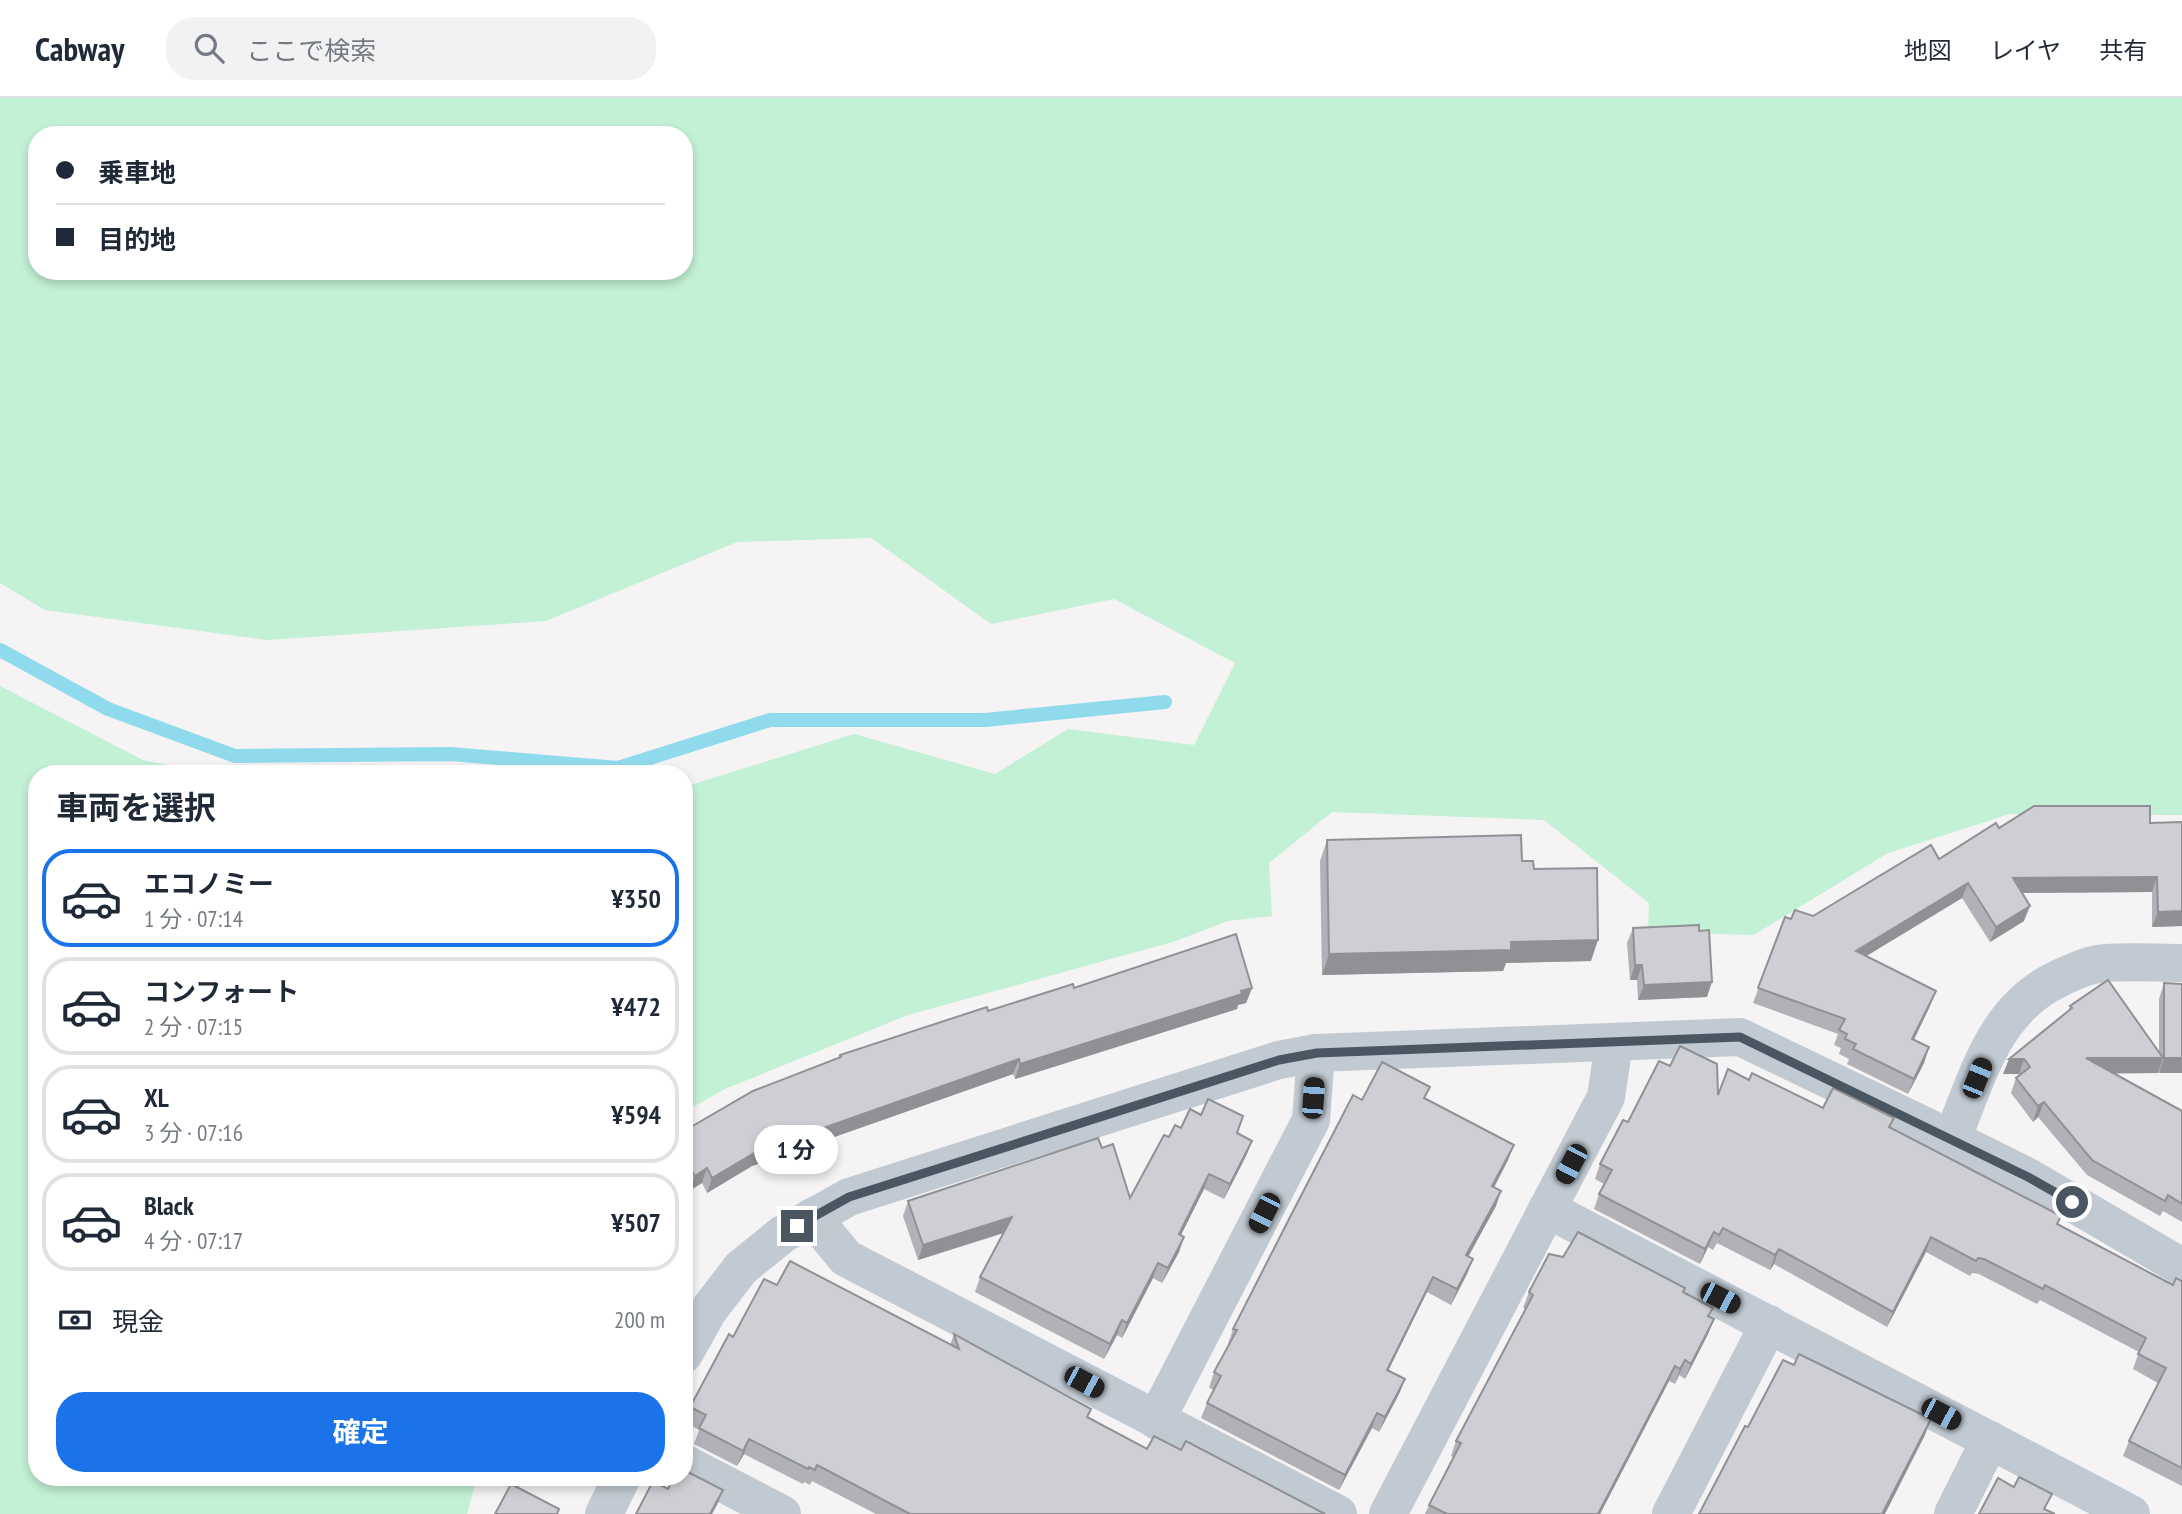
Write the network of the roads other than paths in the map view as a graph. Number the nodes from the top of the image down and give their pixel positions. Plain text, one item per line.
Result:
1 (2182, 963) edge
2 (1614, 1042) junction
3 (1317, 1053) junction
4 (1952, 1139) junction
5 (1547, 1209) junction
6 (812, 1217) junction
7 (2182, 1267) edge
8 (1769, 1324) junction
9 (693, 1338) edge
10 (1156, 1420) junction
11 (1990, 1440) junction
12 (693, 1468) edge
13 (618, 1486) edge
14 (604, 1514) edge
15 (782, 1514) edge
16 (1338, 1514) edge
17 (1388, 1514) edge
18 (1671, 1514) edge
19 (1953, 1514) edge
20 (2131, 1514) edge

1 - 4 street
2 - 3 street
2 - 4 street
2 - 5 street
3 - 6 street
3 - 10 street
4 - 7 street
5 - 8 street
5 - 17 street
6 - 9 street
6 - 10 street
8 - 11 street
8 - 18 street
10 - 16 street
11 - 19 street
11 - 20 street
12 - 15 street
13 - 14 street

